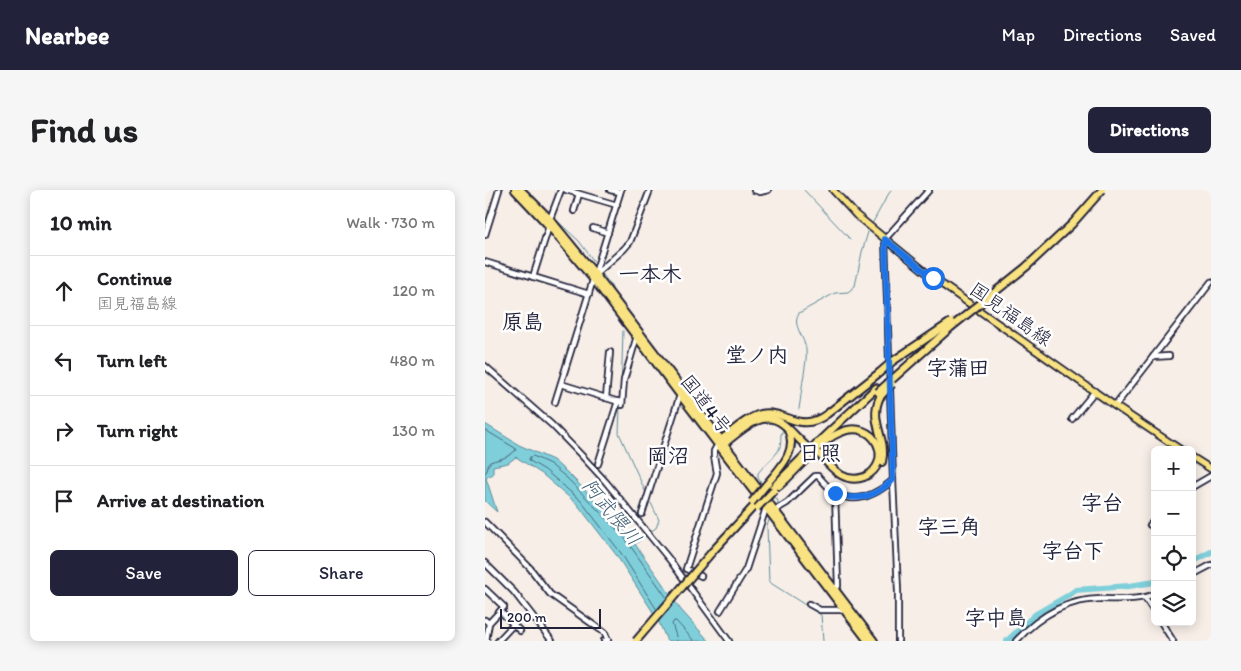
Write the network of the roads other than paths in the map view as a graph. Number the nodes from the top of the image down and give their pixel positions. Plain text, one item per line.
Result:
1 (499, 190) edge
2 (515, 190) edge
3 (521, 190) edge
4 (561, 190) edge
5 (566, 190) edge
6 (610, 190) edge
7 (650, 190) edge
8 (754, 190) edge
9 (768, 190) edge
10 (833, 190) edge
11 (929, 190) edge
12 (1098, 190) edge
13 (1102, 190) edge
14 (621, 191) edge
15 (579, 194) junction
16 (617, 205) junction
17 (574, 212) dead end
18 (550, 222) junction
19 (593, 228) dead end
20 (608, 233) junction
21 (485, 235) edge
22 (885, 239) junction
23 (485, 262) edge
24 (533, 277) junction
25 (595, 277) junction
26 (1211, 282) edge
27 (589, 294) junction
28 (951, 325) junction
29 (638, 333) junction
30 (610, 352) dead end
31 (1169, 356) dead end
32 (1153, 357) junction
33 (485, 366) edge
34 (561, 384) junction
35 (1095, 391) junction
36 (878, 392) junction
37 (680, 396) junction
38 (606, 398) junction
39 (555, 402) dead end
40 (621, 403) junction
41 (1115, 406) junction
42 (779, 416) junction
43 (1072, 419) dead end
44 (784, 424) junction
45 (721, 442) junction
46 (1175, 446) edge
47 (1196, 460) edge
48 (598, 464) dead end
49 (1211, 469) edge
50 (1211, 476) edge
51 (893, 480) junction
52 (1196, 485) edge
53 (773, 487) junction
54 (835, 493) junction
55 (755, 505) junction
56 (768, 505) junction
57 (775, 510) junction
58 (642, 514) dead end
59 (485, 522) edge
60 (714, 553) junction
61 (485, 563) edge
62 (1211, 565) edge
63 (1196, 574) edge
64 (701, 576) dead end
65 (485, 589) edge
66 (834, 589) junction
67 (1151, 596) edge
68 (1145, 598) junction
69 (809, 604) dead end
70 (1151, 607) edge
71 (844, 610) junction
72 (500, 611) junction
73 (720, 611) dead end
74 (487, 621) edge
75 (514, 624) junction
76 (1164, 626) edge
77 (520, 630) dead end
78 (486, 641) edge
79 (498, 641) edge
80 (552, 641) edge
81 (604, 641) edge
82 (636, 641) edge
83 (641, 641) edge
84 (729, 641) edge
85 (868, 641) edge
86 (874, 641) edge
87 (899, 641) edge
88 (1016, 641) edge
89 (1173, 641) edge

1 - 21 street
2 - 18 highway, 国道4号
3 - 18 highway, 国道4号
4 - 18 street
5 - 15 street
6 - 14 street
7 - 25 street
8 - 9 street
10 - 22 main road, 国見福島線
11 - 22 street
12 - 28 highway, bridge
13 - 28 highway, bridge
14 - 16 street
15 - 16 street
15 - 17 street
16 - 20 street
18 - 24 street
18 - 25 highway, 国道4号
19 - 20 street
20 - 25 street
22 - 35 main road, 国見福島線
22 - 51 street
23 - 24 street
24 - 27 street
25 - 27 street
25 - 29 highway, 国道4号
26 - 32 street
27 - 34 street
28 - 36 highway, bridge
28 - 36 highway, bridge
28 - 42 highway, bridge
29 - 37 highway, 国道4号
29 - 40 street
29 - 45 highway, 国道4号
30 - 38 street
31 - 32 street
32 - 41 street
33 - 84 street
34 - 38 street
34 - 39 street
35 - 41 main road, 国見福島線
35 - 43 street
36 - 53 highway
36 - 53 highway
37 - 45 highway, 国道4号
37 - 58 street
38 - 40 street
40 - 48 street
41 - 46 main road, 国見福島線
42 - 44 highway
42 - 45 highway
44 - 45 highway
44 - 53 highway
45 - 56 highway, 国道4号
45 - 64 street
47 - 49 main road
50 - 52 street
51 - 54 street
51 - 87 street
53 - 55 highway, bridge
54 - 57 street
54 - 66 street
55 - 60 highway
55 - 60 highway
56 - 57 highway, 国道4号
56 - 71 highway, 国道4号
56 - 73 street
57 - 66 highway, 国道4号
59 - 81 street
60 - 82 highway, bridge
60 - 83 highway, bridge
61 - 80 street
62 - 63 street
65 - 72 street
66 - 86 highway, 国道4号
67 - 68 street
68 - 70 street
68 - 88 street
69 - 71 street
71 - 85 highway, 国道4号
72 - 74 street
72 - 75 street
74 - 78 street
75 - 77 street
75 - 79 street
76 - 89 street

